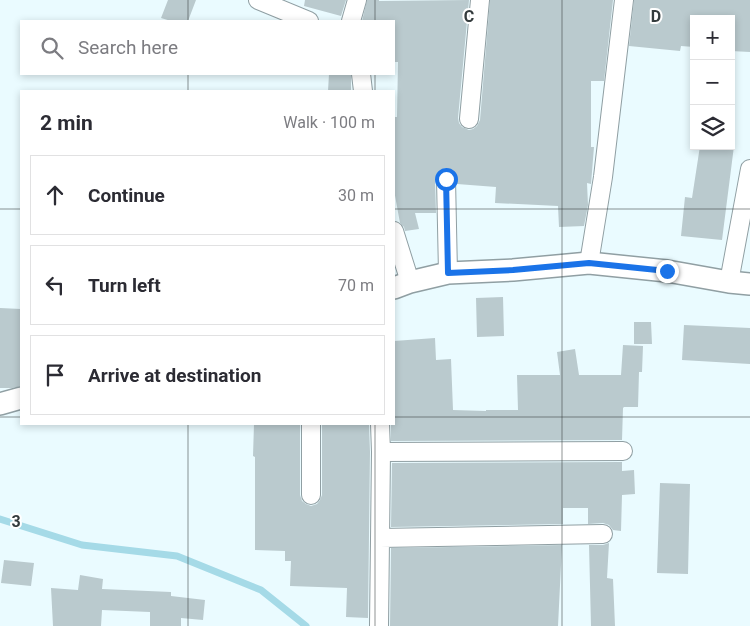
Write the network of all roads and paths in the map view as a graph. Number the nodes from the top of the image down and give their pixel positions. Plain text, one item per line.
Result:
1 (258, 0) edge
2 (357, 0) edge
3 (480, 0) edge
4 (624, 0) edge
5 (307, 20) edge
6 (351, 20) edge
7 (360, 75) edge
8 (363, 90) edge
9 (468, 119) dead end
10 (750, 169) edge
11 (446, 179) dead end
12 (395, 238) edge
13 (589, 263) junction
14 (448, 273) junction
15 (740, 283) edge
16 (402, 285) edge
17 (20, 398) edge
18 (0, 404) edge
19 (311, 425) edge
20 (380, 425) edge
21 (623, 451) dead end
22 (381, 452) junction
23 (311, 495) dead end
24 (604, 534) dead end
25 (380, 538) junction
26 (379, 626) edge

1 - 5 street
2 - 6 street
3 - 9 street
4 - 13 street
7 - 8 street
10 - 15 street
11 - 14 street
12 - 16 street
13 - 14 street
13 - 15 street
14 - 16 street
17 - 18 street
19 - 23 street
20 - 22 street
21 - 22 street
22 - 25 street
24 - 25 street
25 - 26 street

